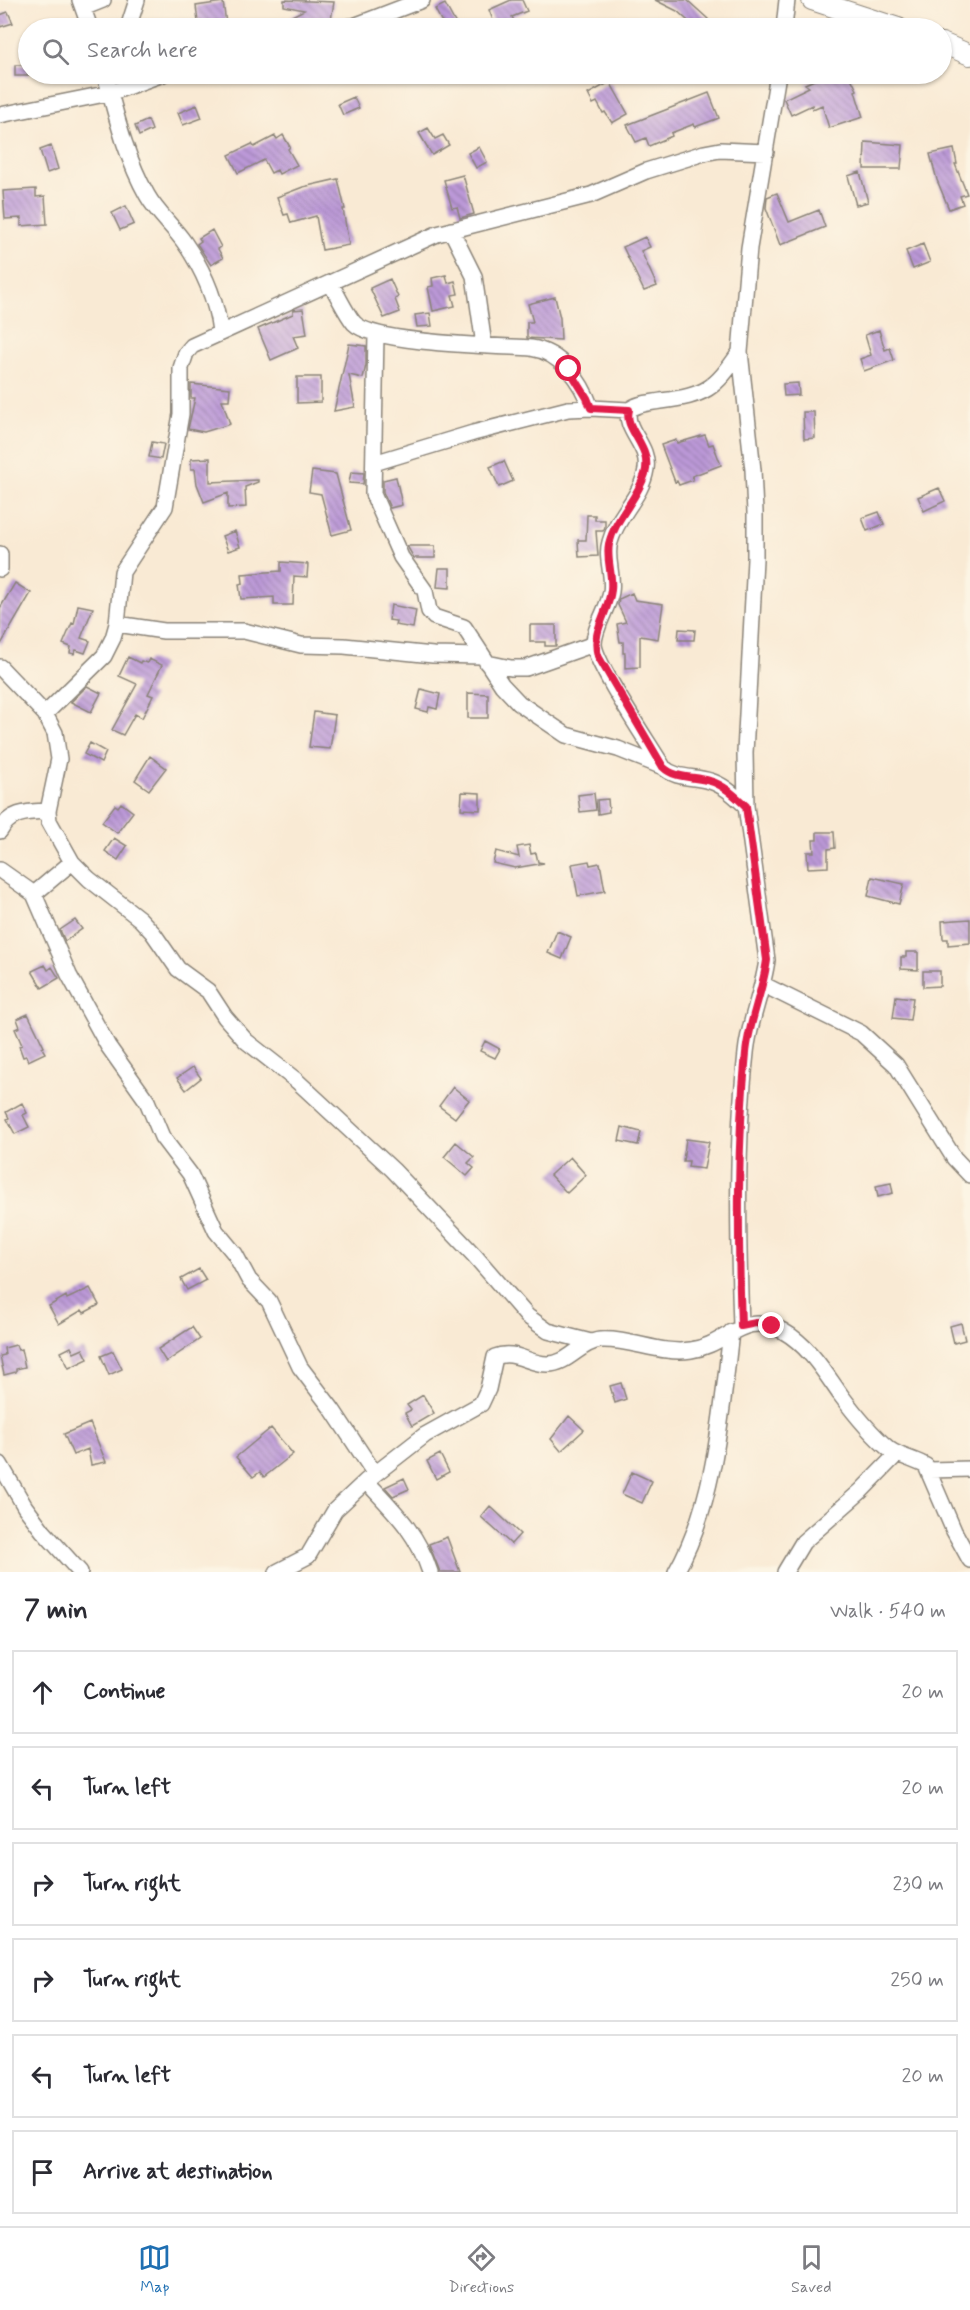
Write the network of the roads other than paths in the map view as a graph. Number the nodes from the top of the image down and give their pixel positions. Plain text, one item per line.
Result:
1 (103, 0) edge
2 (137, 0) edge
3 (422, 0) edge
4 (787, 0) edge
5 (812, 0) edge
6 (81, 4) edge
7 (131, 18) edge
8 (375, 18) edge
9 (785, 18) edge
10 (867, 18) edge
11 (952, 47) edge
12 (970, 55) edge
13 (108, 84) edge
14 (135, 84) edge
15 (776, 84) edge
16 (110, 93) junction
17 (0, 115) edge
18 (766, 152) junction
19 (451, 230) junction
20 (330, 283) junction
21 (220, 331) junction
22 (376, 334) junction
23 (484, 345) junction
24 (740, 352) junction
25 (591, 408) junction
26 (629, 410) junction
27 (374, 463) junction
28 (0, 554) edge
29 (0, 569) edge
30 (117, 624) junction
31 (594, 644) junction
32 (485, 659) junction
33 (0, 667) edge
34 (45, 714) junction
35 (663, 767) junction
36 (746, 806) junction
37 (48, 811) junction
38 (0, 831) edge
39 (72, 862) junction
40 (0, 870) edge
41 (34, 894) junction
42 (764, 985) junction
43 (970, 1174) edge
44 (736, 1329) junction
45 (591, 1342) junction
46 (897, 1454) junction
47 (0, 1464) edge
48 (929, 1470) junction
49 (970, 1470) edge
50 (371, 1478) junction
51 (970, 1560) edge
52 (80, 1572) edge
53 (277, 1572) edge
54 (430, 1572) edge
55 (676, 1572) edge
56 (785, 1572) edge

1 - 6 street
2 - 7 street
3 - 8 street
4 - 9 street
5 - 10 street
11 - 12 street
13 - 16 street
14 - 16 street
15 - 18 street
16 - 17 street
16 - 21 street
18 - 19 street
18 - 24 street
19 - 20 street
19 - 23 street
20 - 21 street
20 - 22 street
21 - 30 street
22 - 23 street
22 - 27 street
23 - 25 street
24 - 26 street
24 - 36 street
25 - 26 street
25 - 27 street
26 - 31 street
27 - 32 street
28 - 29 street
30 - 32 street
30 - 34 street
31 - 32 street
31 - 35 street
32 - 35 street
33 - 34 street
34 - 37 street
35 - 36 street
36 - 42 street
37 - 38 street
37 - 39 street
39 - 41 street
39 - 45 street
40 - 41 street
41 - 50 street
42 - 43 street
42 - 44 street
44 - 45 street
44 - 46 street
44 - 55 street
45 - 50 street
46 - 48 street
46 - 56 street
47 - 52 street
48 - 49 street
48 - 51 street
50 - 53 street
50 - 54 street

